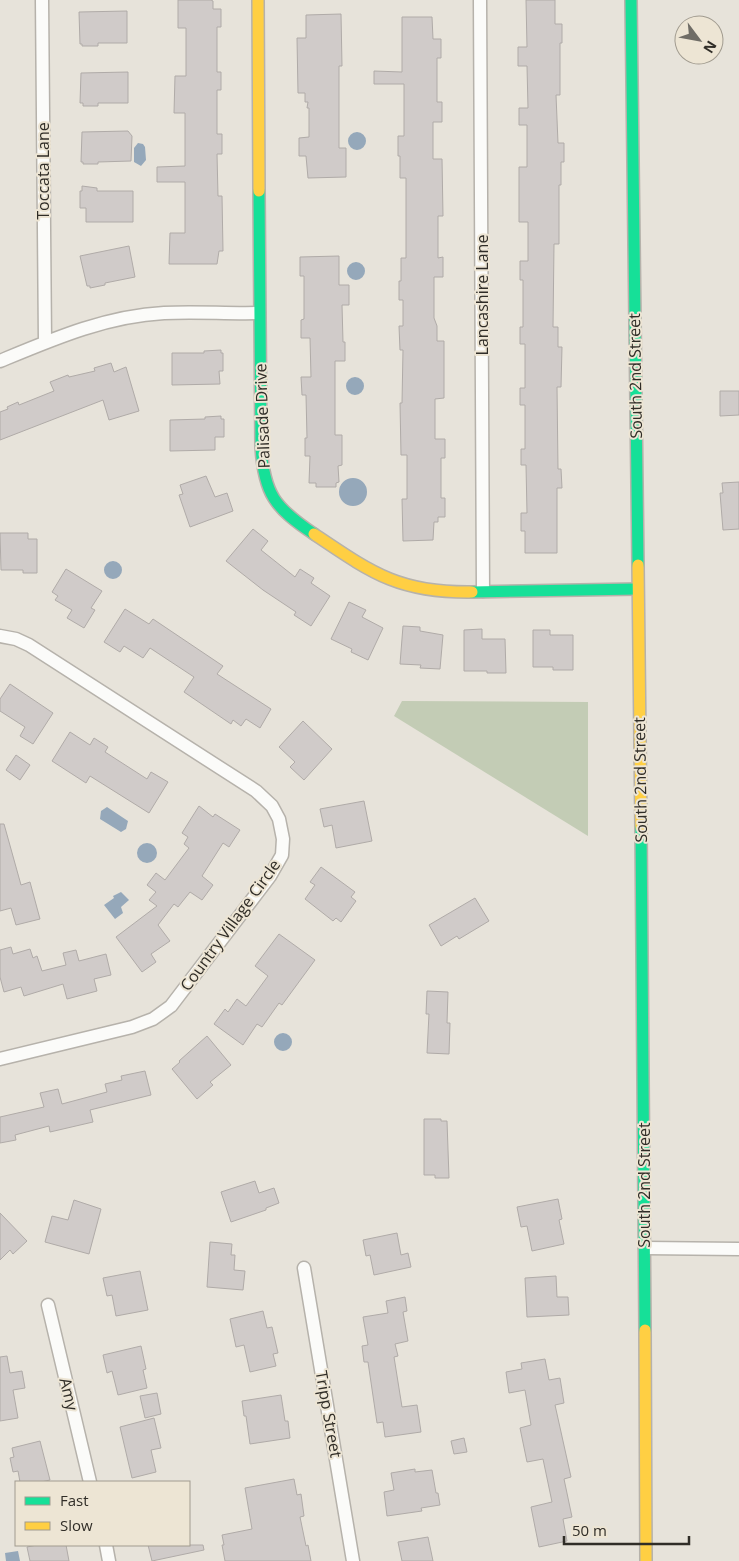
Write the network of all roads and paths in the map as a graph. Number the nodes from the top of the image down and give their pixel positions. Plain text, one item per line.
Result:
1 (42, 0) edge
2 (258, 0) edge
3 (480, 0) edge
4 (631, 0) edge
5 (259, 313) junction
6 (45, 342) junction
7 (0, 361) edge
8 (638, 589) junction
9 (483, 590) junction
10 (0, 636) edge
11 (0, 1058) edge
12 (645, 1248) junction
13 (739, 1249) edge
14 (304, 1268) dead end
15 (48, 1306) dead end
16 (90, 1481) edge
17 (106, 1546) edge
18 (110, 1561) edge
19 (353, 1561) edge
20 (646, 1561) edge

1 - 6 street, Toccata Lane
2 - 5 main road, Palisade Drive
3 - 9 street, Lancashire Lane
4 - 8 main road, South 2nd Street
5 - 6 street
5 - 9 main road, Palisade Drive
6 - 7 street
8 - 9 main road, Palisade Drive
8 - 12 main road, South 2nd Street
10 - 11 street, Country Village Circle
12 - 13 street
12 - 20 main road, South 2nd Street
14 - 19 street, Tripp Street
15 - 16 street, Amy
17 - 18 street

